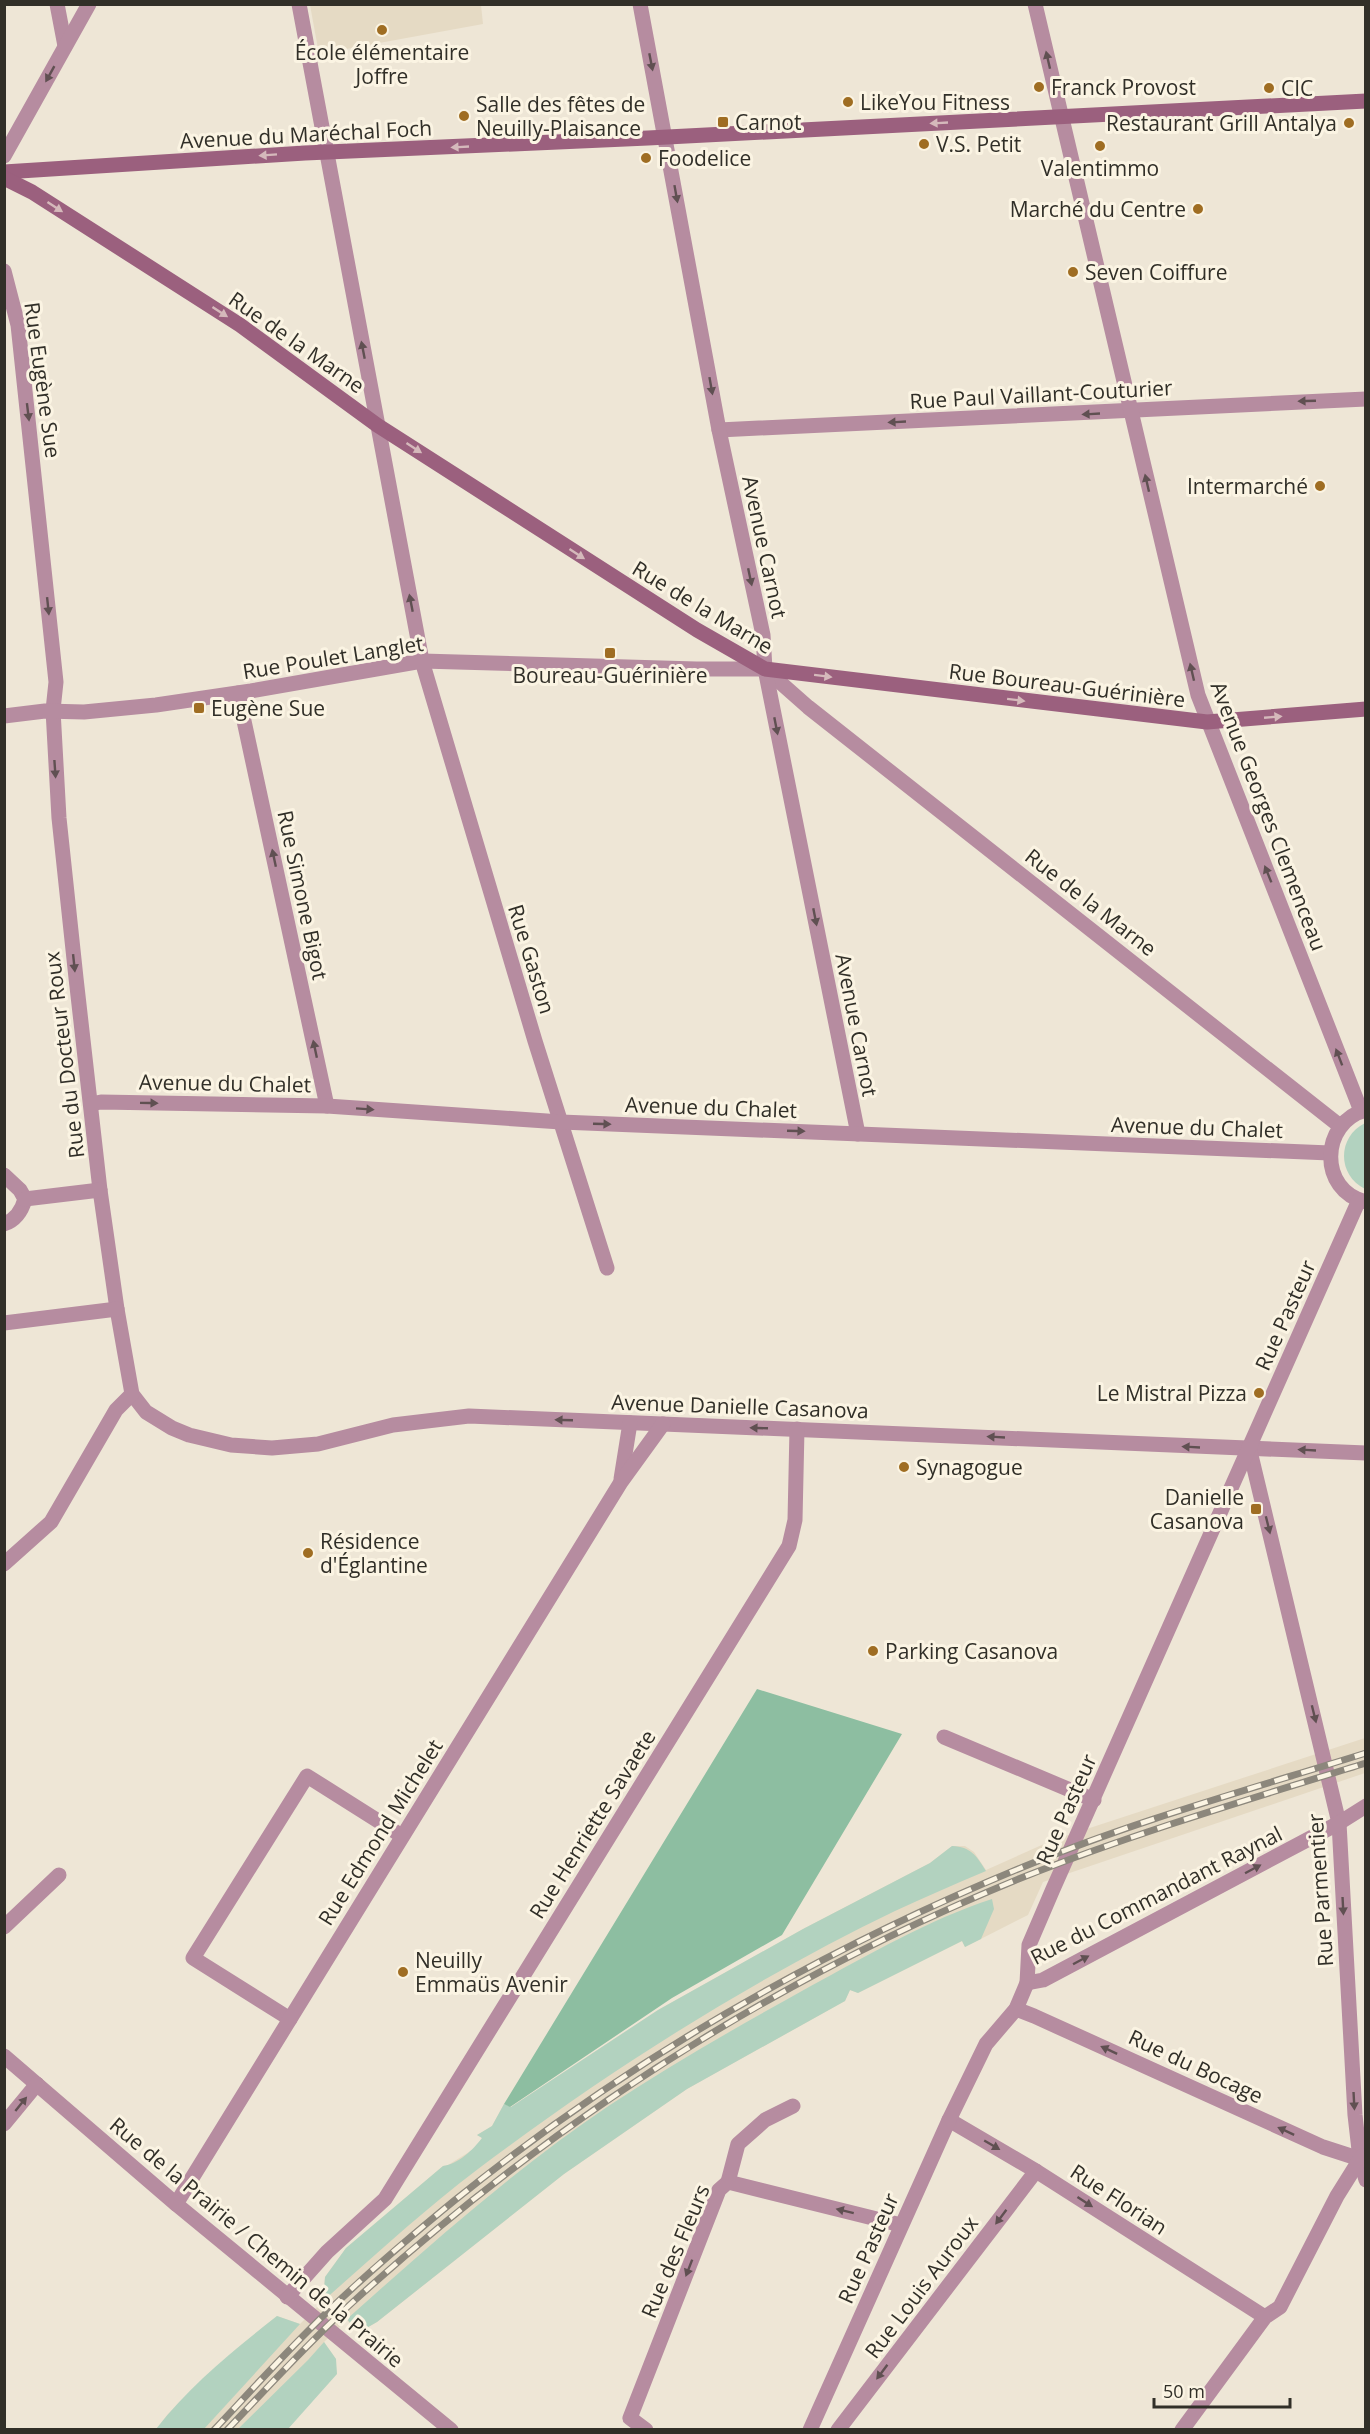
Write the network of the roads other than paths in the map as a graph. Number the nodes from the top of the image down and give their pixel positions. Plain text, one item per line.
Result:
1 (57, 4) edge
2 (89, 4) edge
3 (299, 4) edge
4 (640, 4) edge
5 (1035, 4) edge
6 (65, 46) junction
7 (1365, 101) edge
8 (1060, 116) junction
9 (665, 137) junction
10 (326, 153) junction
11 (4, 156) edge
12 (4, 172) edge
13 (4, 178) edge
14 (4, 272) edge
15 (1365, 399) edge
16 (1132, 411) junction
17 (377, 425) junction
18 (719, 430) junction
19 (422, 661) junction
20 (765, 669) junction
21 (238, 693) junction
22 (1365, 709) edge
23 (53, 710) junction
24 (4, 716) edge
25 (1207, 723) junction
26 (91, 1104) junction
27 (327, 1106) junction
28 (1363, 1110) edge
29 (561, 1122) junction
30 (1340, 1126) junction
31 (858, 1134) junction
32 (1330, 1153) junction
33 (4, 1175) edge
34 (100, 1190) junction
35 (25, 1199) junction
36 (1362, 1201) edge
37 (4, 1224) edge
38 (607, 1268) dead end
39 (117, 1310) junction
40 (4, 1323) edge
41 (132, 1394) junction
42 (630, 1423) junction
43 (663, 1424) junction
44 (797, 1429) junction
45 (1249, 1448) junction
46 (1365, 1453) edge
47 (621, 1482) junction
48 (4, 1564) edge
49 (944, 1737) dead end
50 (1094, 1800) junction
51 (1365, 1806) edge
52 (1339, 1823) junction
53 (402, 1836) junction
54 (59, 1875) dead end
55 (4, 1927) edge
56 (1027, 1983) junction
57 (1016, 2009) junction
58 (290, 2019) junction
59 (4, 2056) edge
60 (37, 2084) junction
61 (793, 2106) dead end
62 (949, 2120) junction
63 (4, 2124) edge
64 (1363, 2154) edge
65 (1036, 2171) junction
66 (1365, 2180) edge
67 (728, 2182) junction
68 (176, 2204) junction
69 (901, 2225) junction
70 (287, 2297) junction
71 (1264, 2317) junction
72 (451, 2430) edge
73 (646, 2430) edge
74 (810, 2430) edge
75 (838, 2430) edge
76 (1182, 2430) edge

1 - 6 street
2 - 6 street
3 - 10 street, Rue Gaston
4 -> 9 street, Avenue Carnot
8 -> 5 street, Avenue Georges Clemenceau
6 -> 11 street
7 - 8 main road, Avenue du Maréchal Foch
8 -> 9 main road, Avenue du Maréchal Foch
8 - 16 street, Avenue Georges Clemenceau
9 -> 10 main road, Avenue du Maréchal Foch
9 -> 18 street, Avenue Carnot
10 -> 12 main road, Avenue du Maréchal Foch
17 -> 10 street, Rue Gaston
13 -> 17 main road, Rue de la Marne
14 -> 23 street, Rue Eugène Sue
15 -> 16 street, Rue Paul Vaillant-Couturier
16 -> 18 street, Rue Paul Vaillant-Couturier
25 -> 16 street, Avenue Georges Clemenceau
19 -> 17 street, Rue Gaston
17 -> 20 main road, Rue de la Marne
18 -> 20 street, Avenue Carnot
19 - 20 street, Rue Poulet Langlet
19 - 21 street, Rue Poulet Langlet
19 - 29 street, Rue Gaston
20 -> 25 main road, Rue Boureau-Guérinière
20 - 30 street, Rue de la Marne
20 -> 31 street, Avenue Carnot
21 - 23 street, Rue Poulet Langlet
27 -> 21 street, Rue Simone Bigot
25 -> 22 main road, Rue Boureau-Guérinière
23 - 24 street, Rue Poulet Langlet
23 -> 26 street, Rue du Docteur Roux
28 -> 25 street, Avenue Georges Clemenceau
26 -> 27 street, Avenue du Chalet
26 - 34 street, Rue du Docteur Roux
27 -> 29 street, Avenue du Chalet
28 - 30 street
29 -> 31 street, Avenue du Chalet
29 - 38 street, Rue Gaston
30 - 32 street
31 - 32 street, Avenue du Chalet
32 - 36 street
33 - 35 street
34 - 35 street
34 - 39 street, Rue du Docteur Roux
35 - 37 street
36 - 45 street, Rue Pasteur
39 - 40 street
39 - 41 street, Rue du Docteur Roux
42 -> 41 street, Avenue Danielle Casanova
41 - 48 street
42 - 43 street, Avenue Danielle Casanova
42 - 47 street, Rue Edmond Michelet
44 -> 43 street, Avenue Danielle Casanova
43 - 47 street, Rue Edmond Michelet
45 -> 44 street, Avenue Danielle Casanova
44 - 70 street, Rue Henriette Savaete
46 -> 45 street, Avenue Danielle Casanova
45 - 50 street, Rue Pasteur
45 -> 52 street, Rue Parmentier
47 - 53 street, Rue Edmond Michelet
49 - 50 street
50 - 56 street, Rue Pasteur
51 - 52 street, Rue du Commandant Raynal
56 -> 52 street, Rue du Commandant Raynal
52 -> 64 street, Rue Parmentier
53 - 58 street, Rue Edmond Michelet
53 - 58 street
54 - 55 street
56 - 57 street, Rue Pasteur
57 - 62 street, Rue Pasteur
64 -> 57 street, Rue du Bocage
58 - 68 street, Rue Edmond Michelet
59 - 60 street, Rue de la Prairie / Chemin de la Prairie
63 -> 60 street
60 - 68 street, Rue de la Prairie / Chemin de la Prairie
61 - 67 street
62 -> 65 street, Rue Florian
62 - 69 street, Rue Pasteur
64 - 66 street, Rue Parmentier
64 - 71 street
65 -> 71 street, Rue Florian
65 -> 75 street, Rue Louis Auroux
69 -> 67 street, Rue des Fleurs
67 -> 73 street, Rue des Fleurs
68 - 70 street, Rue de la Prairie / Chemin de la Prairie
69 - 74 street, Rue Pasteur
70 - 72 street, Rue de la Prairie / Chemin de la Prairie
71 - 76 street

